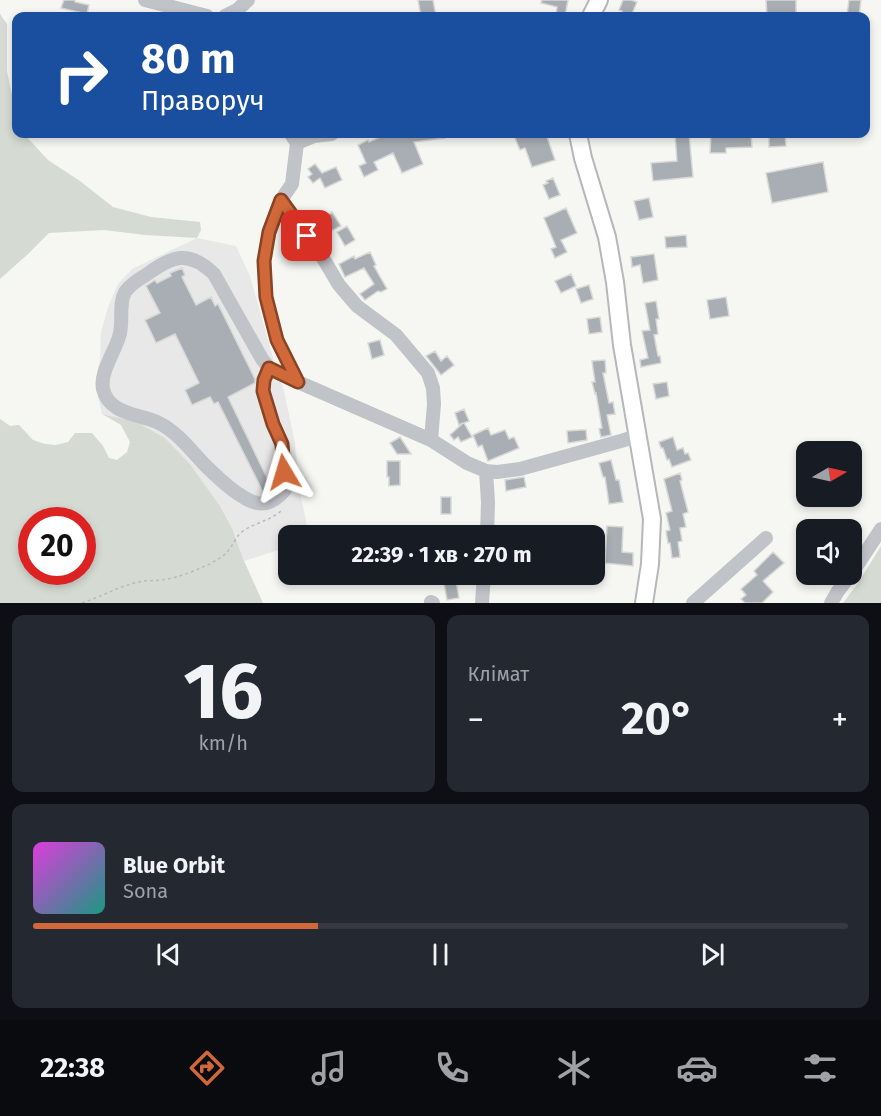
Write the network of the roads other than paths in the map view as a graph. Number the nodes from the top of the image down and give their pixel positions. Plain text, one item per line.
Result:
1 (145, 0) edge
2 (248, 0) edge
3 (192, 12) edge
4 (233, 12) edge
5 (294, 138) edge
6 (579, 138) edge
7 (281, 200) junction
8 (269, 368) junction
9 (298, 382) junction
10 (637, 435) junction
11 (431, 440) junction
12 (486, 471) junction
13 (487, 525) edge
14 (881, 529) edge
15 (766, 538) dead end
16 (862, 558) edge
17 (483, 585) edge
18 (843, 585) edge
19 (482, 603) edge
20 (645, 603) edge
21 (693, 603) edge
22 (831, 603) edge

1 - 3 street
2 - 4 street
5 - 7 street
6 - 10 main road
7 - 9 street
7 - 11 street
8 - 8 street
8 - 9 street
9 - 11 street
10 - 12 street
10 - 20 main road
11 - 12 street
12 - 13 street
14 - 16 street
15 - 21 street
17 - 19 street
18 - 22 street

